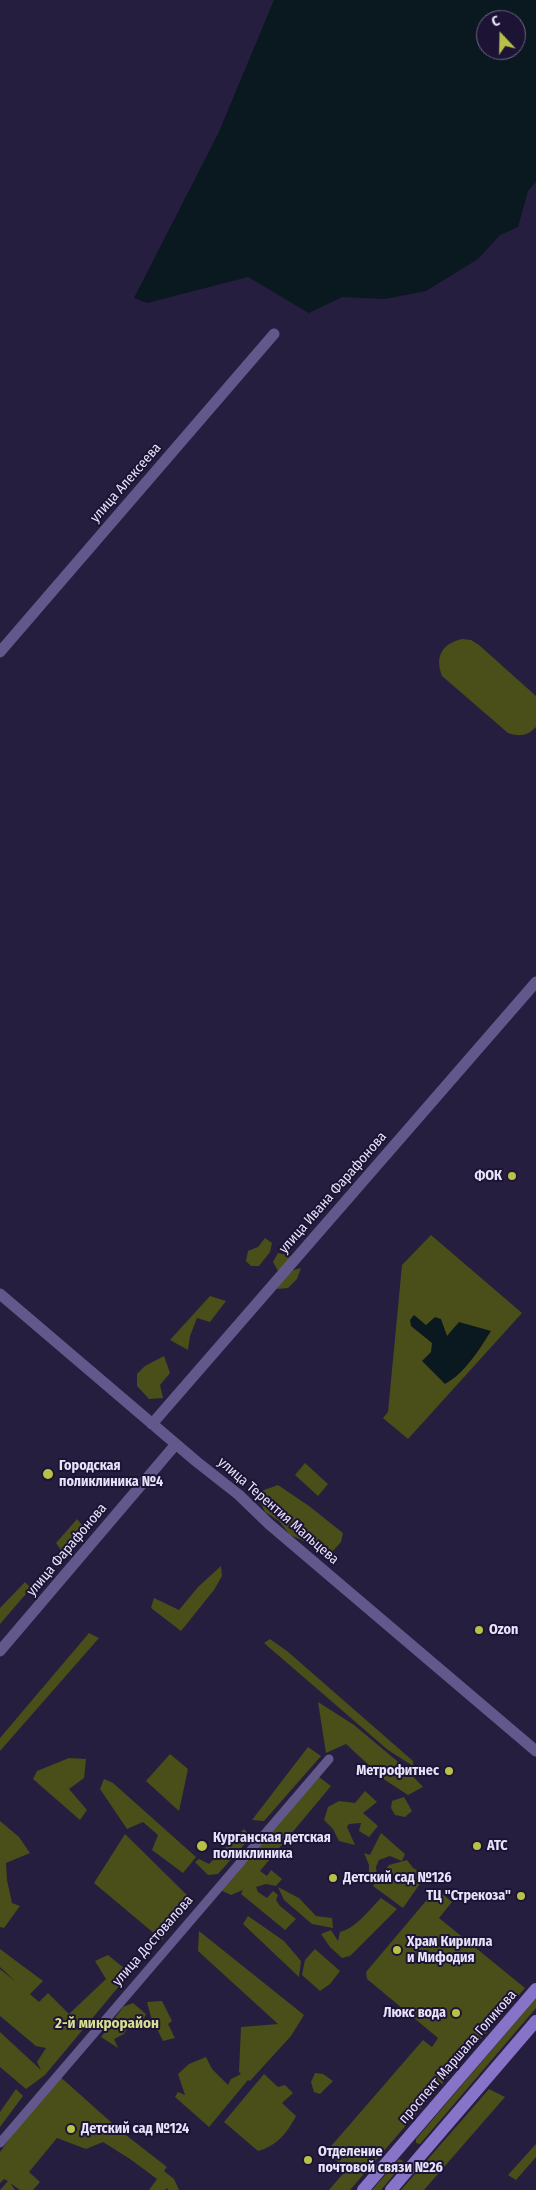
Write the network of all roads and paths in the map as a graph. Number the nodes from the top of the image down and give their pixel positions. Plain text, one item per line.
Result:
1 (274, 334) dead end
2 (0, 652) edge
3 (536, 982) edge
4 (0, 1294) edge
5 (152, 1424) junction
6 (176, 1444) junction
7 (0, 1651) edge
8 (536, 1751) edge
9 (329, 1758) dead end
10 (536, 1989) edge
11 (536, 2021) edge
12 (0, 2143) edge
13 (401, 2146) junction
14 (417, 2160) junction
15 (363, 2190) edge
16 (390, 2190) edge

1 - 2 street, улица Алексеева
3 - 5 street, улица Ивана Фарафонова
4 - 5 street, улица Терентия Мальцева
5 - 6 street, улица Терентия Мальцева
6 - 7 street, улица Фарафонова
6 - 8 street, улица Терентия Мальцева
9 - 12 street, улица Достовалова
10 - 13 main road, проспект Маршала Голикова
11 - 14 main road
13 - 14 main road
13 - 15 main road, проспект Маршала Голикова
14 - 16 main road

